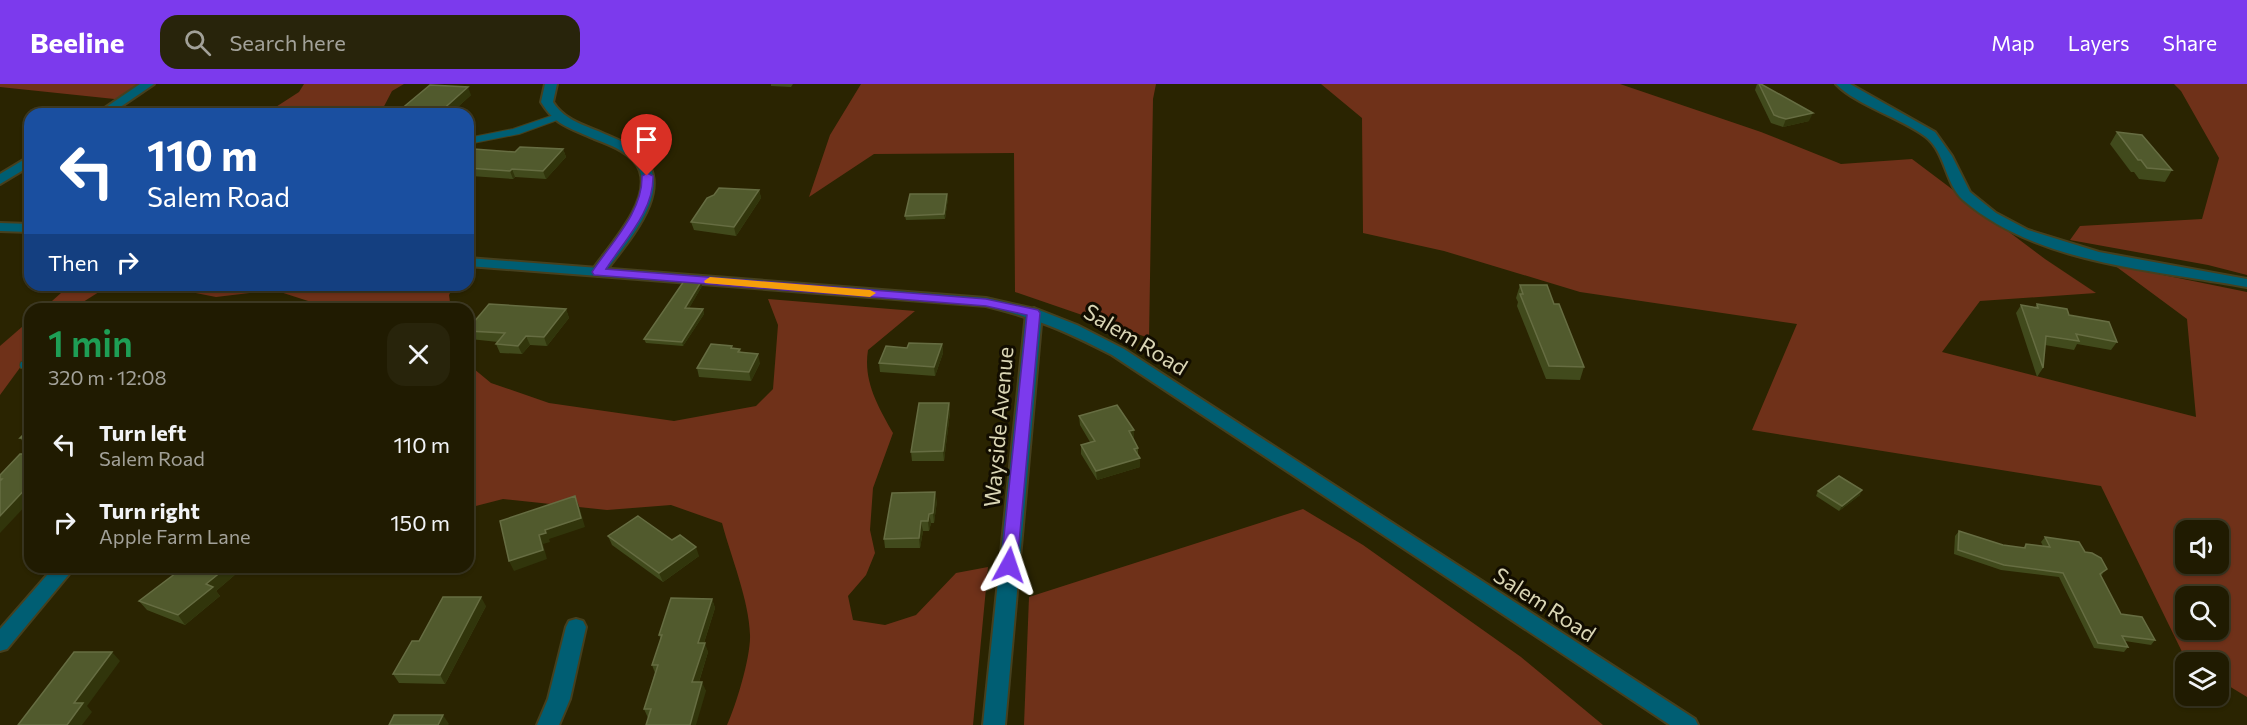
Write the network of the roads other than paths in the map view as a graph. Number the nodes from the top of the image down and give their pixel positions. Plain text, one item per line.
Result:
1 (148, 84) edge
2 (551, 84) edge
3 (1842, 84) edge
4 (111, 108) edge
5 (557, 117) junction
6 (474, 140) edge
7 (24, 164) edge
8 (0, 180) edge
9 (0, 227) edge
10 (24, 228) edge
11 (474, 262) edge
12 (598, 272) junction
13 (2247, 283) edge
14 (1034, 313) junction
15 (61, 573) edge
16 (576, 627) dead end
17 (0, 643) edge
18 (548, 725) edge
19 (994, 725) edge
20 (1687, 725) edge

1 - 4 street
2 - 5 street
3 - 13 street
5 - 6 lane
5 - 12 street
7 - 8 street
9 - 10 street
11 - 12 street, Salem Road
12 - 14 street, Salem Road
14 - 19 street, Wayside Avenue
14 - 20 street, Salem Road
15 - 17 street
16 - 18 street

